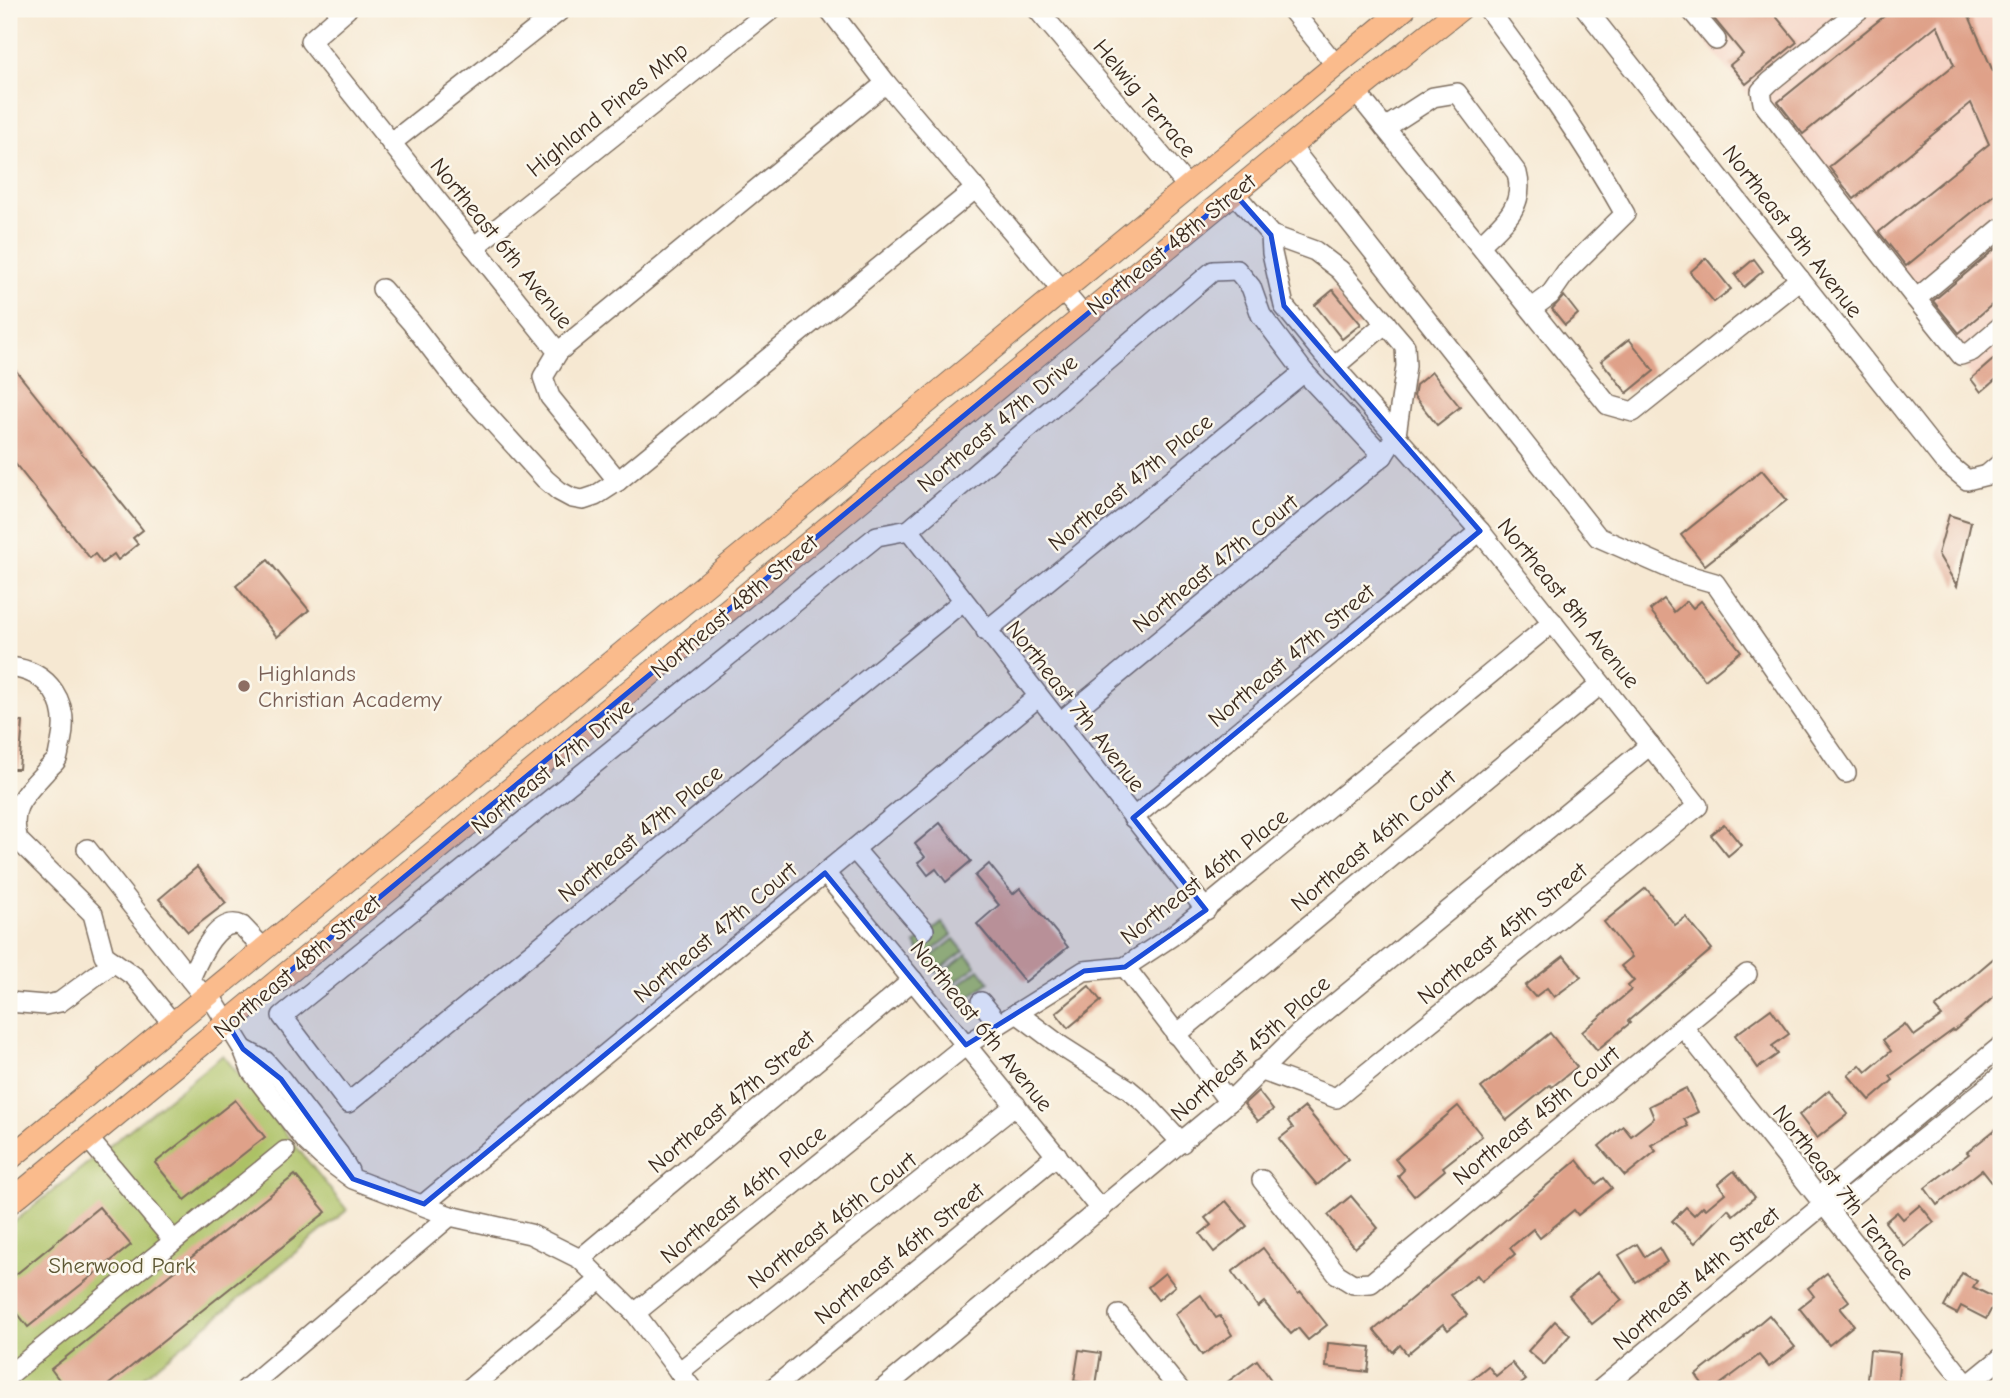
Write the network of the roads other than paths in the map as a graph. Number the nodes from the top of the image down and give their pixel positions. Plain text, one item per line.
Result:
1 (347, 9) edge
2 (562, 9) edge
3 (772, 9) edge
4 (829, 9) edge
5 (1037, 9) edge
6 (1291, 9) edge
7 (1404, 9) edge
8 (1460, 9) edge
9 (1488, 9) edge
10 (1586, 9) edge
11 (1690, 9) edge
12 (1860, 9) edge
13 (1371, 35) junction
14 (1716, 40) dead end
15 (1335, 64) junction
16 (886, 83) junction
17 (1356, 92) junction
18 (1385, 128) junction
19 (391, 143) junction
20 (1290, 146) junction
21 (1188, 187) junction
22 (975, 189) junction
23 (1234, 193) junction
24 (2001, 229) edge
25 (1271, 235) junction
26 (1480, 246) junction
27 (474, 247) junction
28 (1800, 279) junction
29 (382, 289) dead end
30 (1061, 290) junction
31 (1916, 299) junction
32 (1531, 309) junction
33 (1084, 316) junction
34 (1386, 323) junction
35 (2001, 326) edge
36 (558, 352) junction
37 (1335, 367) junction
38 (1304, 372) junction
39 (1396, 435) junction
40 (1383, 456) junction
41 (2001, 463) edge
42 (618, 481) junction
43 (909, 530) junction
44 (1480, 531) junction
45 (963, 601) junction
46 (1553, 622) junction
47 (986, 631) junction
48 (9, 667) edge
49 (1601, 684) junction
50 (1038, 697) junction
51 (1059, 723) junction
52 (1650, 745) junction
53 (1846, 773) dead end
54 (1698, 806) joint
55 (1133, 818) junction
56 (87, 849) dead end
57 (854, 849) junction
58 (825, 873) junction
59 (1206, 910) junction
60 (924, 930) dead end
61 (264, 949) junction
62 (114, 962) junction
63 (1125, 967) junction
64 (1747, 974) dead end
65 (190, 979) junction
66 (913, 980) junction
67 (207, 996) junction
68 (9, 1002) edge
69 (981, 1003) dead end
70 (1017, 1013) junction
71 (227, 1023) junction
72 (173, 1024) junction
73 (999, 1024) junction
74 (1683, 1027) junction
75 (1176, 1035) junction
76 (966, 1045) junction
77 (2001, 1046) edge
78 (1260, 1070) junction
79 (2001, 1076) edge
80 (136, 1099) junction
81 (1229, 1102) junction
82 (348, 1103) joint
83 (1016, 1105) junction
84 (88, 1138) junction
85 (1182, 1143) junction
86 (285, 1152) dead end
87 (1057, 1155) junction
88 (9, 1159) edge
89 (1262, 1180) dead end
90 (9, 1203) edge
91 (424, 1204) junction
92 (1823, 1205) junction
93 (1101, 1210) junction
94 (450, 1216) junction
95 (173, 1240) junction
96 (580, 1259) junction
97 (601, 1279) junction
98 (635, 1313) junction
99 (1119, 1315) dead end
100 (2001, 1358) edge
101 (679, 1372) junction
102 (9, 1375) edge
103 (1172, 1387) edge
104 (1966, 1388) edge
105 (246, 1389) edge
106 (470, 1389) edge
107 (692, 1389) edge
108 (772, 1389) edge
109 (883, 1389) edge
110 (1601, 1389) edge

1 - 19 street, Northeast 6th Avenue
2 - 19 street
3 - 27 street, Highland Pines Mhp
4 - 16 street
5 - 21 street, Helwig Terrace
6 - 15 street
7 - 13 main road, Northeast 48th Street
8 - 17 main road, Northeast 48th Street
9 - 32 street
10 - 28 street, Northeast 9th Avenue
11 - 14 street
12 - 31 street
13 - 15 main road, Northeast 48th Street
13 - 23 main road
15 - 21 main road, Northeast 48th Street
16 - 22 street
16 - 36 street
17 - 18 street
17 - 20 main road, Northeast 48th Street
18 - 26 street
18 - 26 street
19 - 27 street, Northeast 6th Avenue
20 - 23 main road, Northeast 48th Street
20 - 53 street
21 - 30 main road, Northeast 48th Street
22 - 30 street
22 - 42 street
23 - 25 street
23 - 33 main road, Northeast 48th Street
24 - 31 street
25 - 34 street
25 - 37 street, Northeast 8th Avenue
26 - 32 street
27 - 36 street, Northeast 6th Avenue
28 - 32 street
28 - 41 street, Northeast 9th Avenue
29 - 42 street
30 - 33 street
30 - 61 main road, Northeast 48th Street
31 - 35 street
33 - 71 main road, Northeast 48th Street
34 - 37 street
34 - 39 street
36 - 42 street, Northeast 6th Avenue
37 - 39 street, Northeast 8th Avenue
38 - 40 street
38 - 43 street, Northeast 47th Drive
38 - 47 street, Northeast 47th Place
39 - 40 street, Northeast 47th Court
39 - 44 street, Northeast 8th Avenue
40 - 51 street, Northeast 47th Court
43 - 45 street, Northeast 7th Avenue
43 - 82 street, Northeast 47th Drive
44 - 46 street, Northeast 8th Avenue
44 - 55 street, Northeast 47th Street
45 - 47 street, Northeast 7th Avenue
45 - 82 street, Northeast 47th Place
46 - 49 street, Northeast 8th Avenue
46 - 59 street, Northeast 46th Place
47 - 50 street, Northeast 7th Avenue
48 - 62 street
49 - 52 street, Northeast 8th Avenue
49 - 75 street, Northeast 46th Court
50 - 51 street, Northeast 7th Avenue
50 - 57 street, Northeast 47th Court
51 - 55 street, Northeast 7th Avenue
52 - 54 street, Northeast 8th Avenue
52 - 78 street, Northeast 45th Place
54 - 78 street, Northeast 45th Street
55 - 59 street, Northeast 7th Avenue
56 - 65 street
57 - 58 street, Northeast 47th Court
57 - 60 street
58 - 66 street, Northeast 6th Avenue
58 - 91 street, Northeast 47th Court
59 - 63 street, Northeast 46th Place
61 - 65 street
61 - 67 main road, Northeast 48th Street
62 - 68 street
62 - 72 street
63 - 70 street, Northeast 46th Place
63 - 75 street
64 - 74 street, Northeast 45th Court
65 - 67 street
66 - 76 street, Northeast 6th Avenue
66 - 96 street, Northeast 47th Street
67 - 71 street
67 - 72 main road, Northeast 48th Street
69 - 73 street
70 - 73 street, Northeast 46th Place
70 - 85 street
71 - 80 main road, Northeast 48th Street
71 - 91 street
72 - 80 main road
72 - 88 main road, Northeast 48th Street
73 - 76 street, Northeast 46th Place
74 - 89 street, Northeast 45th Court
74 - 92 street, Northeast 7th Terrace
75 - 81 street
76 - 83 street, Northeast 6th Avenue
76 - 98 street, Northeast 46th Place
77 - 92 street, Northeast 44th Street
78 - 81 street, Northeast 45th Place
79 - 92 street, Northeast 44th Street
80 - 84 main road, Northeast 48th Street
81 - 85 street, Northeast 45th Place
83 - 87 street, Northeast 6th Avenue
83 - 101 street, Northeast 46th Court
84 - 90 main road, Northeast 48th Street
84 - 95 street
85 - 93 street, Northeast 45th Place
86 - 95 street
87 - 93 street, Northeast 6th Avenue
87 - 108 street, Northeast 46th Street
91 - 94 street
92 - 104 street, Northeast 7th Terrace
92 - 110 street, Northeast 44th Street
93 - 109 street, Northeast 45th Place
94 - 96 street
94 - 105 street
95 - 102 street
96 - 97 street
97 - 98 street
97 - 106 street
98 - 101 street
99 - 103 street
100 - 104 street
101 - 107 street

